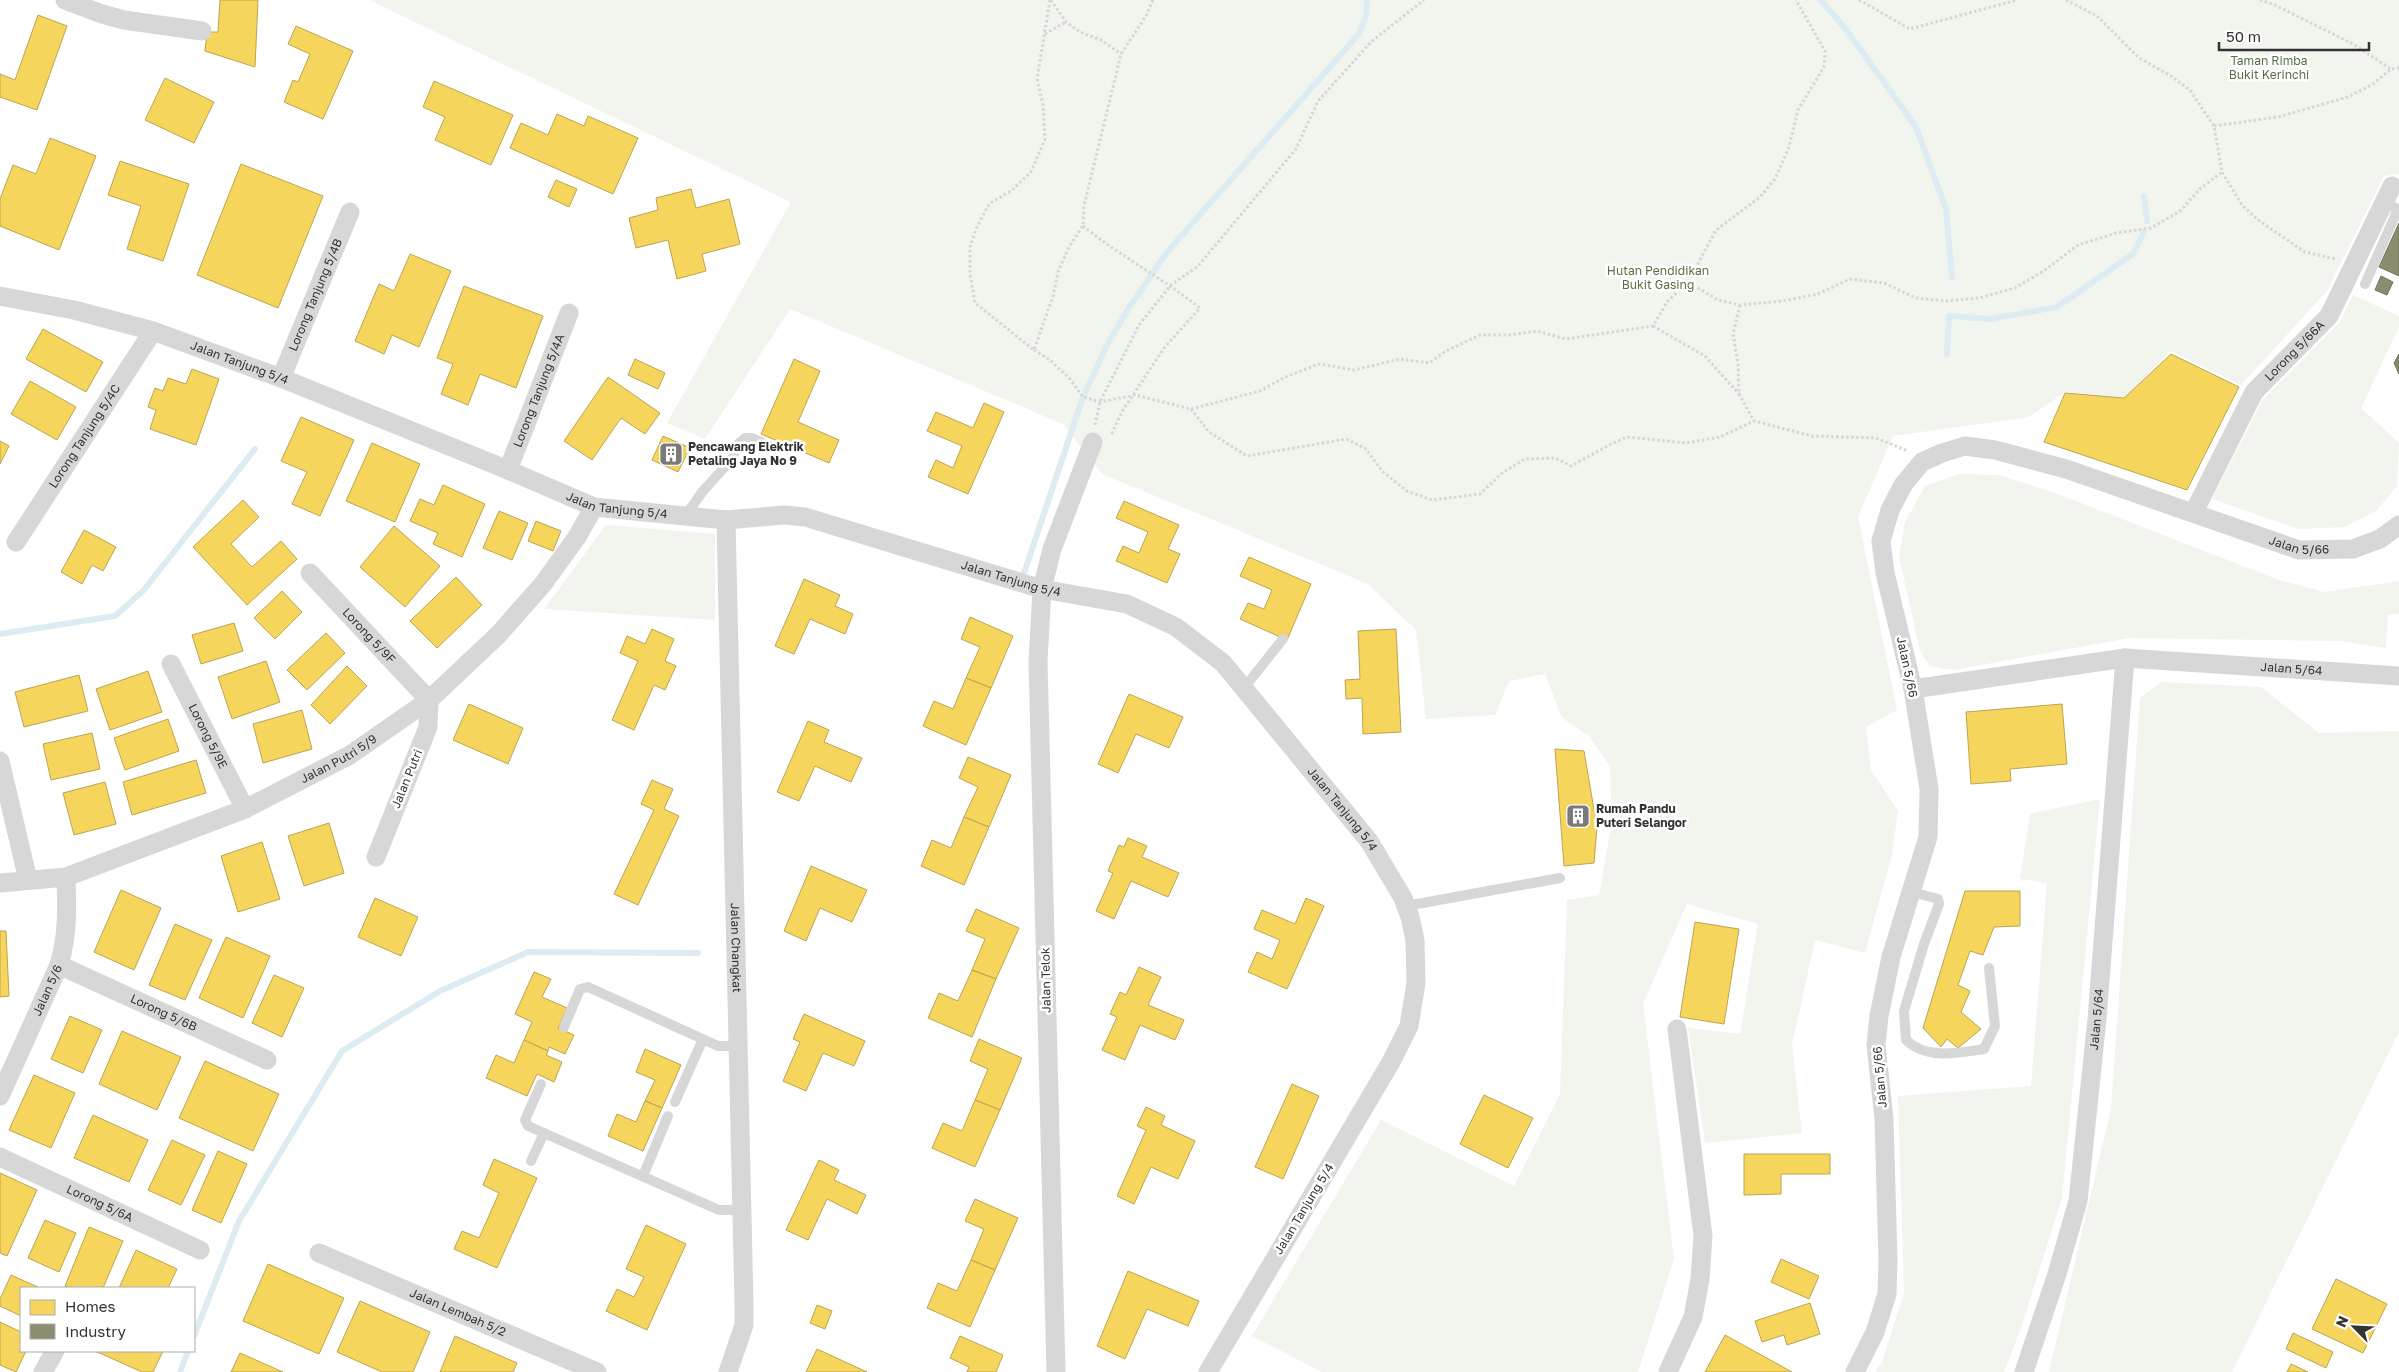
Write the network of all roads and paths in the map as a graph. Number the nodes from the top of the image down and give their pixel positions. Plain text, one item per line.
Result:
1 (66, 0) edge
2 (1050, 0) edge
3 (1152, 0) edge
4 (1424, 0) edge
5 (1796, 0) edge
6 (1859, 0) edge
7 (2018, 0) edge
8 (2066, 0) edge
9 (2260, 0) edge
10 (1066, 22) junction
11 (202, 31) dead end
12 (1045, 34) junction
13 (1121, 54) junction
14 (2399, 68) edge
15 (2391, 69) junction
16 (2214, 126) junction
17 (2222, 172) junction
18 (2388, 194) joint
19 (350, 212) dead end
20 (1083, 226) junction
21 (2356, 265) junction
22 (1688, 282) junction
23 (2365, 284) dead end
24 (1171, 285) junction
25 (0, 296) edge
26 (1740, 304) junction
27 (570, 313) dead end
28 (1653, 326) junction
29 (153, 331) junction
30 (1034, 350) junction
31 (281, 378) junction
32 (1739, 394) junction
33 (1135, 395) junction
34 (1100, 402) junction
35 (1191, 409) junction
36 (1754, 422) junction
37 (1093, 442) junction
38 (770, 446) dead end
39 (1922, 462) junction
40 (508, 470) junction
41 (594, 507) junction
42 (2194, 512) junction
43 (686, 515) junction
44 (726, 520) junction
45 (2399, 525) edge
46 (16, 542) dead end
47 (310, 573) dead end
48 (1042, 589) junction
49 (1283, 639) dead end
50 (2125, 658) junction
51 (171, 664) dead end
52 (2399, 676) edge
53 (1244, 688) junction
54 (1913, 689) junction
55 (428, 700) junction
56 (0, 761) edge
57 (245, 809) junction
58 (376, 857) dead end
59 (66, 877) junction
60 (1560, 878) dead end
61 (28, 880) junction
62 (0, 883) edge
63 (1912, 892) junction
64 (1406, 906) junction
65 (59, 965) junction
66 (1989, 968) dead end
67 (564, 1027) dead end
68 (1678, 1029) dead end
69 (703, 1039) junction
70 (738, 1046) junction
71 (267, 1060) dead end
72 (541, 1084) dead end
73 (0, 1096) edge
74 (675, 1102) dead end
75 (668, 1116) dead end
76 (544, 1132) junction
77 (0, 1157) edge
78 (531, 1161) dead end
79 (643, 1176) junction
80 (741, 1210) junction
81 (200, 1250) dead end
82 (319, 1253) dead end
83 (54, 1352) edge
84 (555, 1364) edge
85 (43, 1372) edge
86 (597, 1372) edge
87 (728, 1372) edge
88 (1056, 1372) edge
89 (1208, 1372) edge
90 (1668, 1372) edge
91 (1855, 1372) edge
92 (2024, 1372) edge

1 - 11 street
2 - 10 path
2 - 12 path
3 - 13 path
4 - 24 path
5 - 22 path
6 - 7 path
8 - 16 path
9 - 15 path
10 - 12 path
10 - 13 path
12 - 30 path
13 - 20 path
14 - 15 path
15 - 16 path
16 - 17 path
17 - 21 path
17 - 26 path
18 - 21 street, Lorong 5/66A
18 - 23 lane
19 - 31 street, Lorong Tanjung 5/4B
20 - 24 path
20 - 30 path
21 - 42 street, Lorong 5/66A
22 - 26 path
22 - 28 path
24 - 33 path
24 - 34 path
25 - 29 street, Jalan Tanjung 5/4
26 - 32 path
27 - 40 street, Lorong Tanjung 5/4A
28 - 32 path
28 - 35 path
29 - 31 street, Jalan Tanjung 5/4
29 - 46 street, Lorong Tanjung 5/4C
30 - 34 path
31 - 40 street, Jalan Tanjung 5/4
32 - 36 path
33 - 34 path
33 - 35 path
33 - 37 path
34 - 37 path
35 - 36 path
36 - 39 path
37 - 48 street, Jalan Telok
38 - 43 lane
39 - 42 street, Jalan 5/66
39 - 54 street, Jalan 5/66
40 - 41 street, Jalan Tanjung 5/4
41 - 43 street, Jalan Tanjung 5/4
41 - 55 street, Jalan Putri 5/9
42 - 45 street, Jalan 5/66
43 - 44 street, Jalan Tanjung 5/4
44 - 48 street, Jalan Tanjung 5/4
44 - 70 street, Jalan Changkat
47 - 55 street, Lorong 5/9F
48 - 53 street, Jalan Tanjung 5/4
48 - 88 street, Jalan Telok
49 - 53 lane
50 - 52 street, Jalan 5/64
50 - 54 street, Jalan 5/64
50 - 92 street, Jalan 5/64
51 - 57 street, Lorong 5/9E
53 - 64 street, Jalan Tanjung 5/4
54 - 63 street, Jalan 5/66
55 - 57 street, Jalan Putri 5/9
55 - 58 street, Jalan Putri
56 - 61 street
57 - 59 street, Jalan Putri 5/9
59 - 61 street, Jalan Putri 5/9
59 - 65 street, Jalan 5/6
60 - 64 lane
61 - 62 street, Jalan Putri 5/9
63 - 66 lane
63 - 91 street, Jalan 5/66
64 - 89 street, Jalan Tanjung 5/4
65 - 71 street, Lorong 5/6B
65 - 73 street, Jalan 5/6
67 - 69 lane
68 - 90 street
69 - 70 lane
69 - 74 lane
70 - 80 street, Jalan Changkat
72 - 76 lane
75 - 79 lane
76 - 78 lane
76 - 79 lane
77 - 81 street, Lorong 5/6A
79 - 80 lane
80 - 87 street, Jalan Changkat
82 - 84 street, Jalan Lembah 5/2
83 - 85 street
84 - 86 street, Jalan Lembah 5/2

